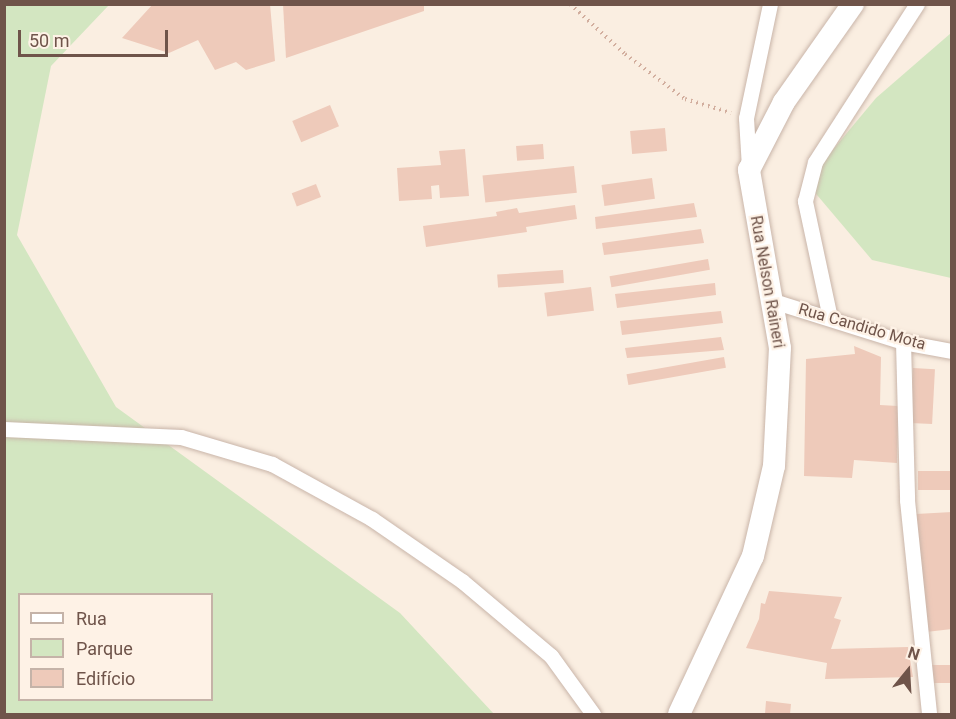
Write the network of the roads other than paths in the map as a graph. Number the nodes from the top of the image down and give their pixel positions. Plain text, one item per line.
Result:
1 (770, 4) edge
2 (853, 4) edge
3 (917, 4) edge
4 (749, 170) junction
5 (773, 301) junction
6 (830, 318) junction
7 (903, 342) junction
8 (951, 351) edge
9 (4, 429) edge
10 (593, 714) edge
11 (679, 714) edge
12 (929, 714) edge

1 - 4 street
2 - 4 main road
3 - 6 street
4 - 5 main road, Rua Nelson Raineri
5 - 6 street, Rua Candido Mota
5 - 11 main road, Rua Nelson Raineri
6 - 7 street, Rua Candido Mota
7 - 8 street, Rua Candido Mota
7 - 12 street
9 - 10 street

